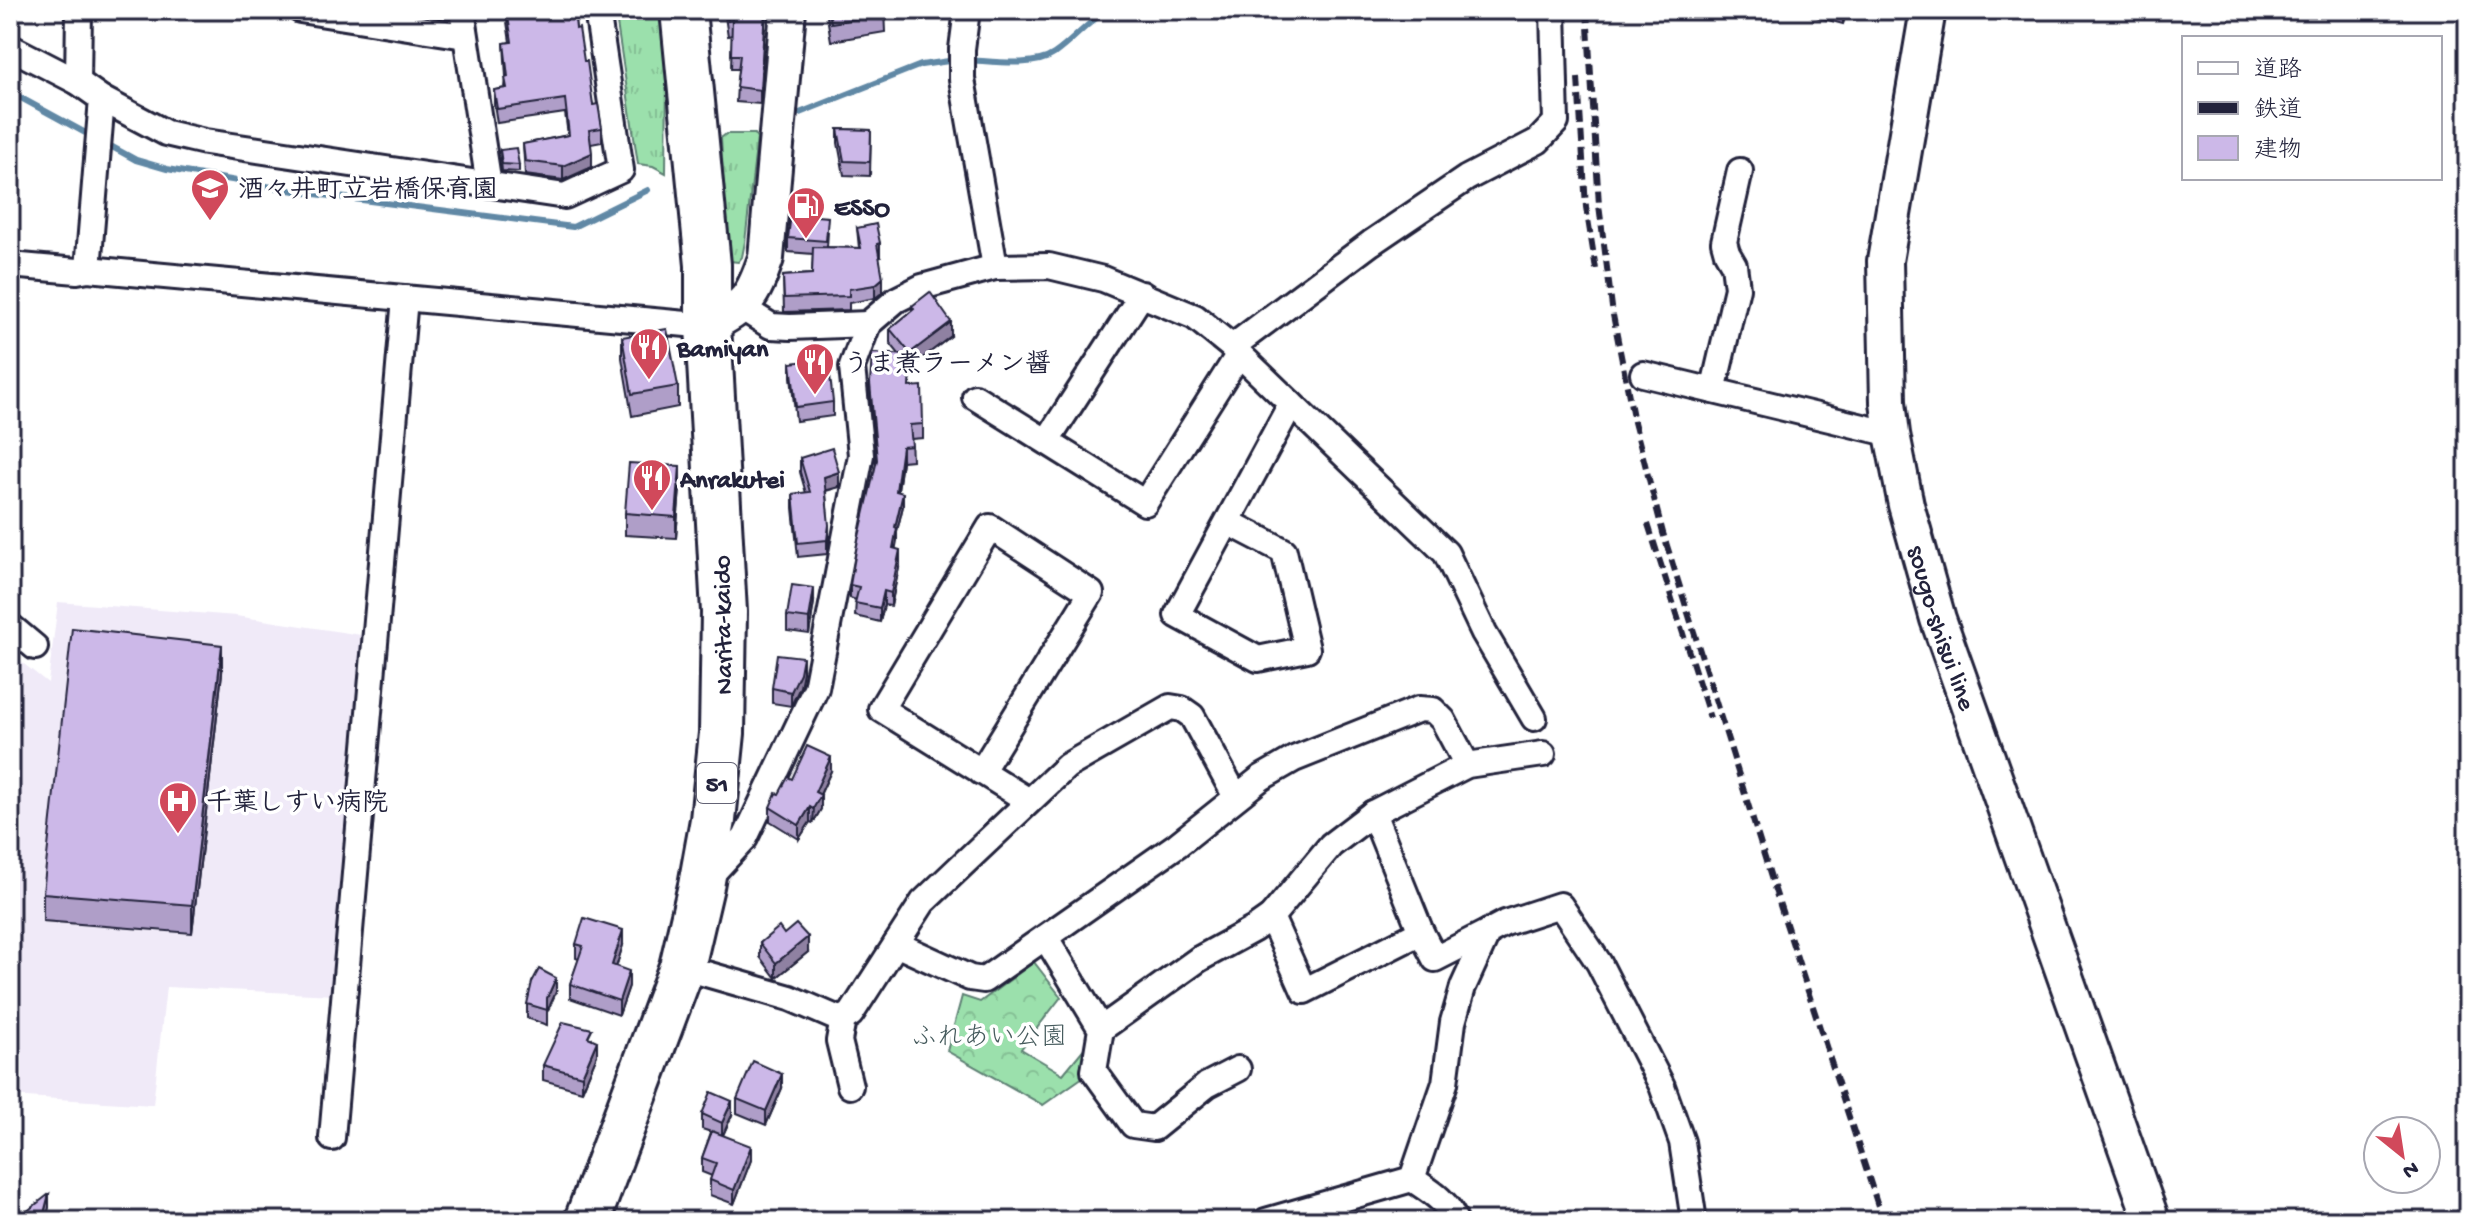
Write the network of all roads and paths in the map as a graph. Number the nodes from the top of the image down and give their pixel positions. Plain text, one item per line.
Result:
1 (79, 10) edge
2 (462, 10) edge
3 (597, 10) edge
4 (683, 10) edge
5 (788, 10) edge
6 (967, 10) edge
7 (1553, 10) edge
8 (1928, 10) edge
9 (307, 11) edge
10 (465, 36) junction
11 (10, 47) edge
12 (78, 82) junction
13 (102, 99) junction
14 (1740, 171) dead end
15 (489, 185) junction
16 (10, 265) edge
17 (995, 267) junction
18 (88, 269) junction
19 (1142, 294) junction
20 (405, 298) junction
21 (725, 316) junction
22 (868, 324) junction
23 (1236, 350) junction
24 (1643, 374) dead end
25 (1713, 391) junction
26 (975, 397) dead end
27 (1291, 404) junction
28 (1892, 434) junction
29 (1047, 441) junction
30 (1228, 522) junction
31 (10, 626) edge
32 (35, 647) dead end
33 (1534, 718) dead end
34 (1543, 754) dead end
35 (1467, 765) junction
36 (981, 772) junction
37 (1236, 797) junction
38 (1029, 801) junction
39 (1373, 813) junction
40 (701, 886) junction
41 (1271, 917) junction
42 (1421, 932) junction
43 (1488, 932) junction
44 (1046, 938) junction
45 (896, 944) junction
46 (682, 967) junction
47 (843, 1019) junction
48 (1101, 1029) junction
49 (1238, 1069) dead end
50 (850, 1086) dead end
51 (332, 1138) dead end
52 (1412, 1179) junction
53 (587, 1221) edge
54 (1266, 1221) edge
55 (1455, 1221) edge
56 (1694, 1221) edge
57 (2152, 1221) edge

1 - 12 street
2 - 10 street
3 - 15 street
4 - 21 highway, Narita-kaido / 51
5 - 21 main road
6 - 17 street
7 - 23 street
8 - 28 main road, sougo-shisui line
9 - 10 street
10 - 15 street
11 - 12 street
12 - 13 street
13 - 15 street
13 - 18 street
14 - 25 street
16 - 18 street
17 - 19 street
17 - 22 street
18 - 20 street
19 - 23 street
19 - 29 street
20 - 21 street
20 - 51 street
21 - 22 street
21 - 40 highway, Narita-kaido / 51
22 - 40 street
23 - 27 street
23 - 29 street
24 - 25 street
25 - 28 street
26 - 29 street
27 - 30 street
27 - 33 street
28 - 57 main road, sougo-shisui line
30 - 30 street
31 - 32 street
34 - 35 street
35 - 37 street
35 - 39 street
36 - 36 street
36 - 38 street
37 - 38 street
37 - 44 street
38 - 45 street
39 - 41 street
39 - 42 street
40 - 46 highway, Narita-kaido / 51
41 - 42 street
41 - 48 street
42 - 43 street
43 - 52 street
43 - 56 street
44 - 45 street
44 - 48 street
45 - 47 street
46 - 47 street
46 - 53 highway, Narita-kaido / 51
47 - 50 street
48 - 49 street
52 - 54 street
52 - 55 street

